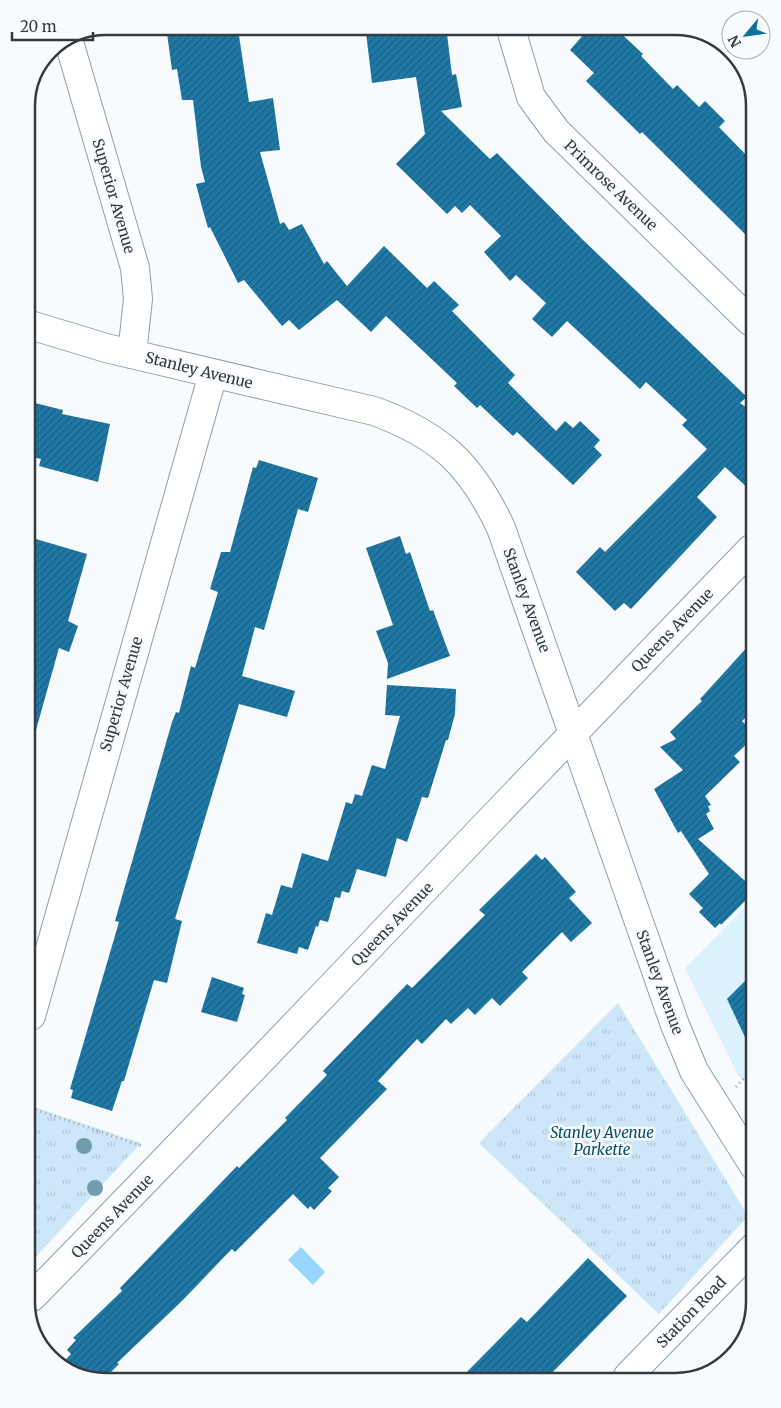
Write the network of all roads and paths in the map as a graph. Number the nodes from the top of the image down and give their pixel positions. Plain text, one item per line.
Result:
1 (512, 35) edge
2 (70, 46) edge
3 (746, 317) edge
4 (35, 326) edge
5 (132, 354) junction
6 (213, 374) junction
7 (746, 554) edge
8 (574, 733) junction
9 (35, 1002) edge
10 (35, 1109) edge
11 (746, 1153) edge
12 (171, 1156) junction
13 (746, 1255) edge
14 (35, 1294) edge
15 (631, 1373) edge

1 - 3 street, Primrose Avenue
2 - 5 street, Superior Avenue
4 - 5 street, Stanley Avenue
5 - 6 street, Stanley Avenue
6 - 8 street, Stanley Avenue
6 - 9 street, Superior Avenue
7 - 8 street, Queens Avenue
8 - 11 street, Stanley Avenue
8 - 12 street, Queens Avenue
10 - 12 path
12 - 14 street, Queens Avenue
13 - 15 street, Station Road

